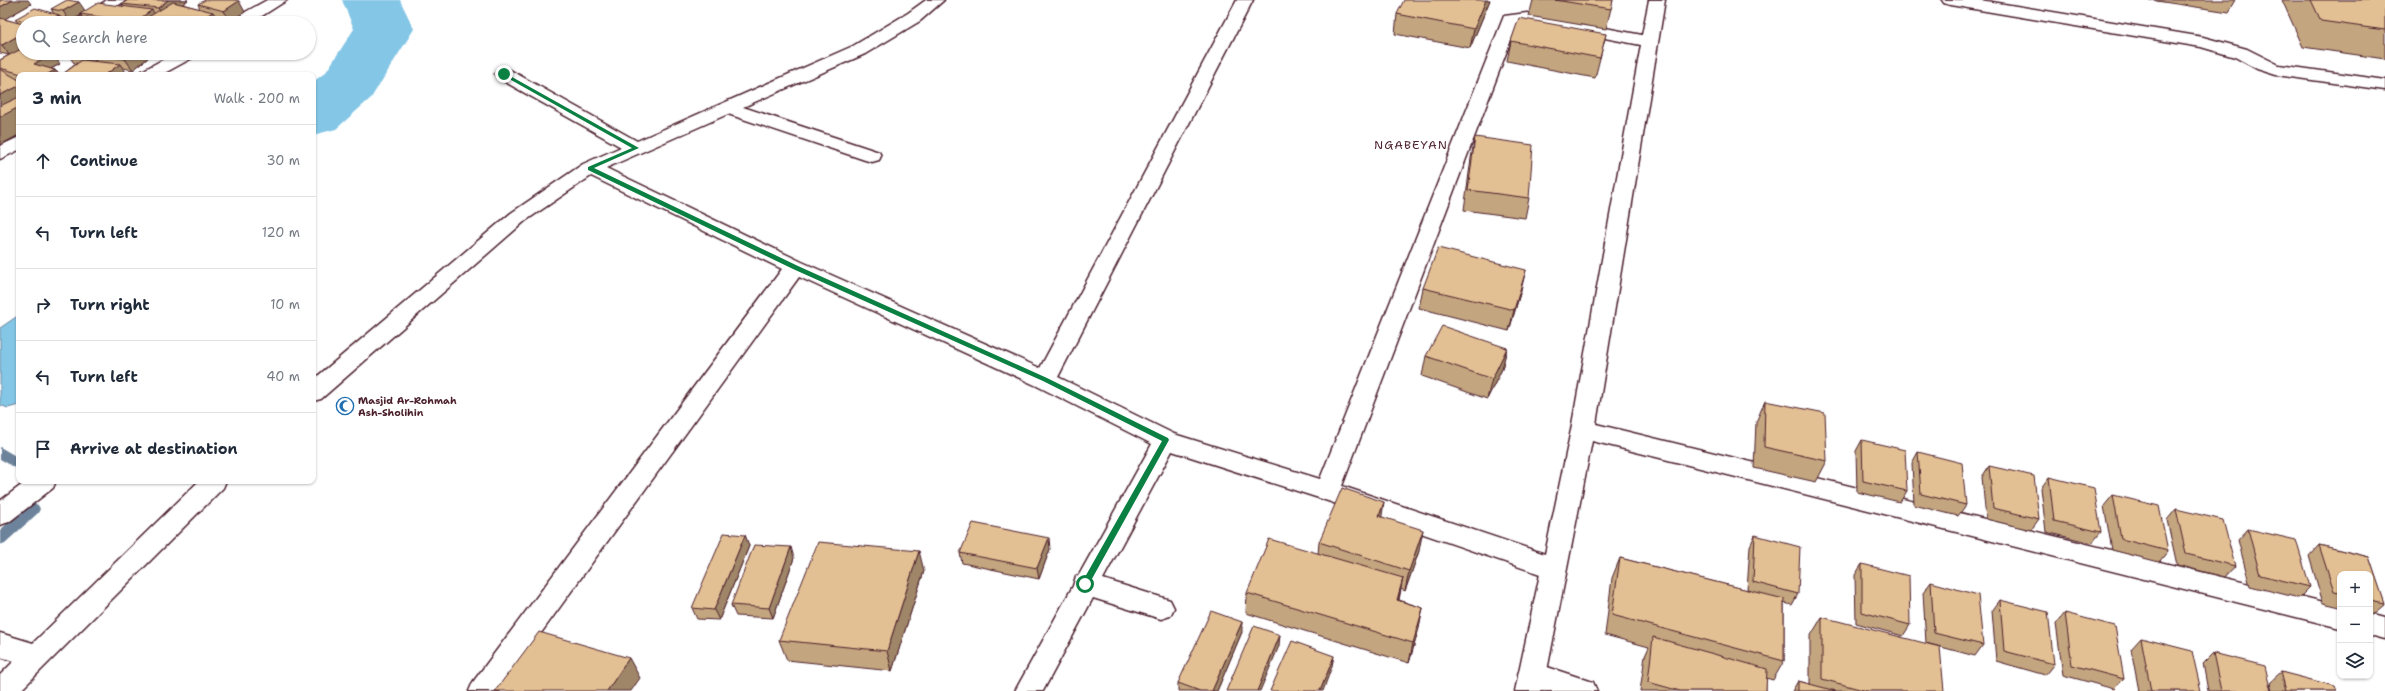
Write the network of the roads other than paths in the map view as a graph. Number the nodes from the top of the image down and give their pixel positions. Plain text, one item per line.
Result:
1 (118, 0) edge
2 (279, 0) edge
3 (936, 0) edge
4 (1245, 0) edge
5 (1657, 0) edge
6 (1950, 0) edge
7 (92, 16) edge
8 (251, 16) edge
9 (1651, 42) junction
10 (175, 60) edge
11 (153, 72) edge
12 (504, 74) dead end
13 (2385, 85) edge
14 (727, 108) junction
15 (16, 145) edge
16 (636, 148) junction
17 (0, 153) edge
18 (872, 156) dead end
19 (590, 168) junction
20 (796, 267) junction
21 (1045, 380) junction
22 (316, 390) edge
23 (1583, 430) junction
24 (1166, 440) junction
25 (40, 484) edge
26 (211, 484) edge
27 (1328, 491) junction
28 (0, 515) edge
29 (1555, 568) junction
30 (1085, 584) junction
31 (1160, 608) dead end
32 (2337, 616) edge
33 (2373, 625) edge
34 (2385, 628) edge
35 (0, 646) edge
36 (37, 656) junction
37 (1531, 682) edge
38 (2, 691) edge
39 (483, 691) edge
40 (1028, 691) edge
41 (1583, 691) edge

1 - 7 street
2 - 8 street
3 - 14 street
4 - 21 street
5 - 9 street
6 - 13 street
9 - 23 street
9 - 27 street
10 - 11 street
12 - 16 street
14 - 16 street
14 - 18 street
15 - 17 street
16 - 19 street
19 - 20 street
19 - 22 street
20 - 21 street
20 - 39 street
21 - 24 street
23 - 29 street
23 - 32 street
24 - 27 street
24 - 30 street
25 - 28 street
26 - 36 street
27 - 29 street
29 - 37 street
30 - 31 street
30 - 40 street
33 - 34 street
35 - 36 street
36 - 38 street
37 - 41 street

